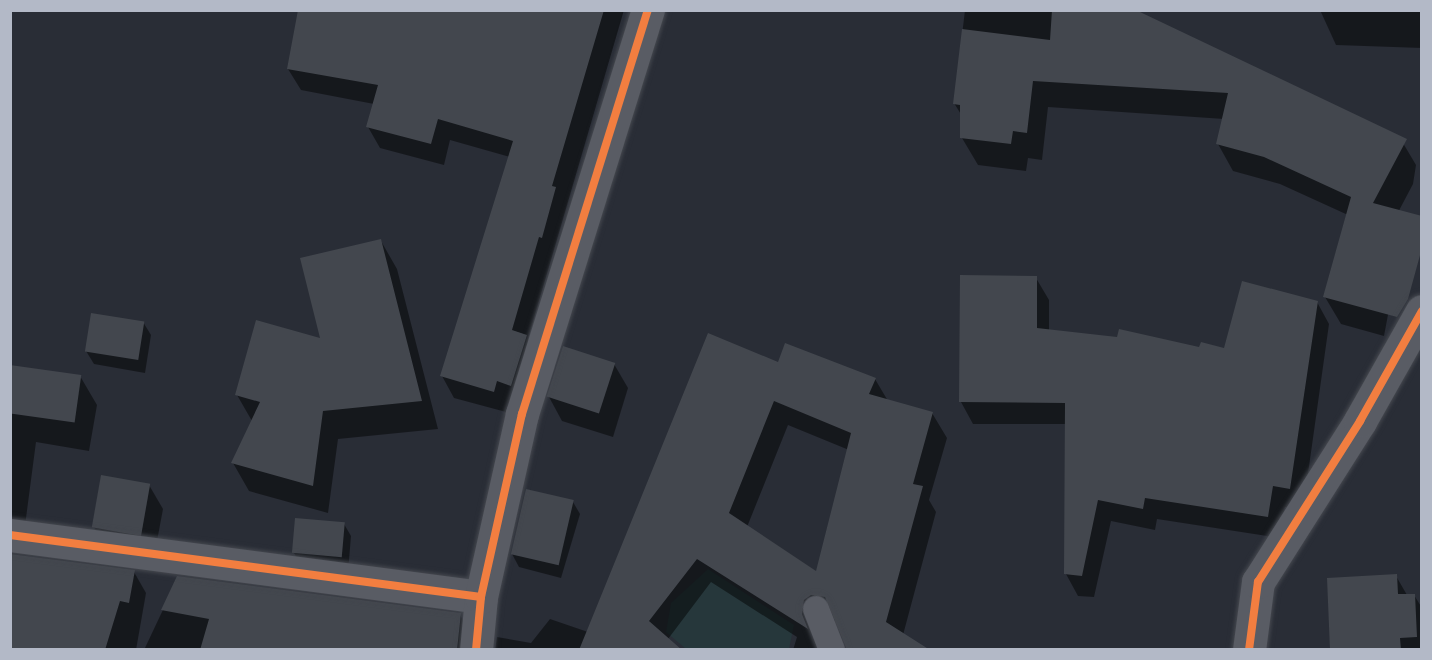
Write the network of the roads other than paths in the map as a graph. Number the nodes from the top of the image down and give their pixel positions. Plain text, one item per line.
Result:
1 (648, 10) edge
2 (1422, 311) edge
3 (10, 536) edge
4 (481, 597) junction
5 (816, 609) dead end
6 (476, 650) edge
7 (832, 650) edge
8 (1249, 650) edge

1 - 4 street
2 - 8 street
3 - 4 street
4 - 6 street
5 - 7 lane

